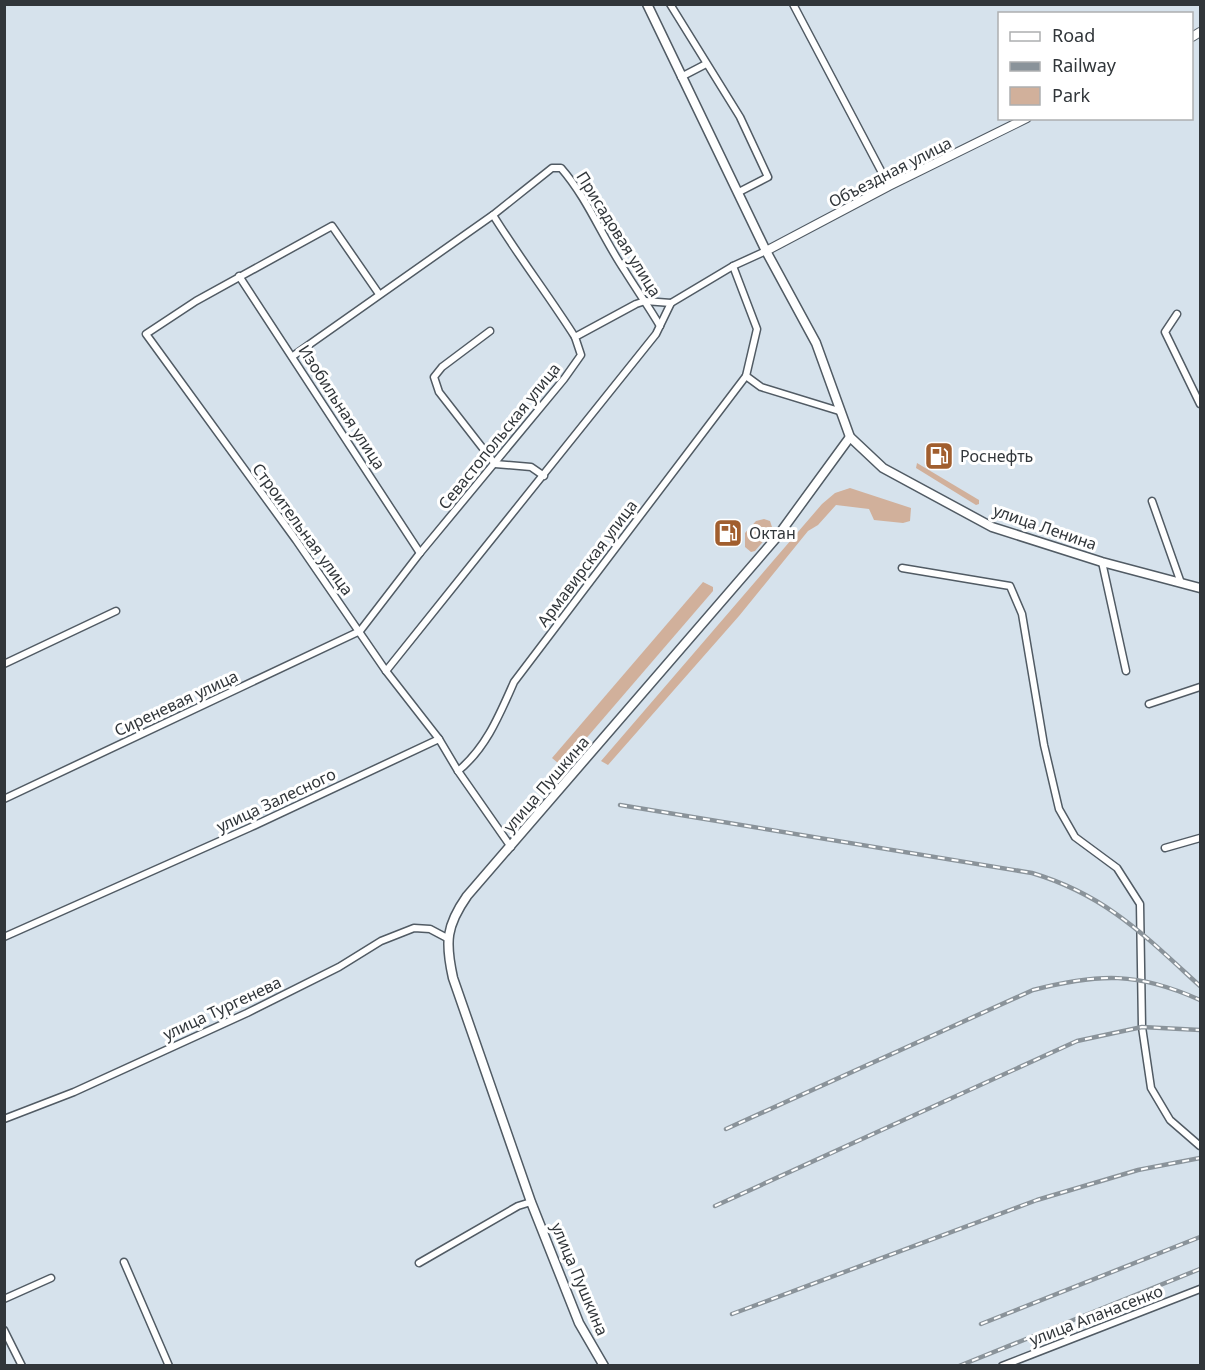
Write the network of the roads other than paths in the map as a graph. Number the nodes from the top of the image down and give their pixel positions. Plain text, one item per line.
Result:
1 (647, 4) edge
2 (670, 4) edge
3 (793, 4) edge
4 (706, 64) junction
5 (681, 77) junction
6 (1023, 120) edge
7 (889, 186) junction
8 (739, 192) junction
9 (493, 215) junction
10 (766, 252) junction
11 (733, 266) junction
12 (239, 276) junction
13 (379, 294) junction
14 (645, 301) junction
15 (671, 303) junction
16 (1178, 314) dead end
17 (660, 326) junction
18 (490, 332) dead end
19 (575, 338) junction
20 (293, 356) junction
21 (746, 376) junction
22 (1200, 404) edge
23 (839, 411) junction
24 (850, 437) junction
25 (495, 464) junction
26 (544, 476) junction
27 (1152, 501) dead end
28 (420, 553) junction
29 (1102, 562) junction
30 (902, 568) dead end
31 (1181, 583) junction
32 (1200, 588) edge
33 (116, 611) dead end
34 (360, 631) junction
35 (4, 664) edge
36 (386, 671) junction
37 (1126, 671) dead end
38 (1200, 687) edge
39 (1149, 704) dead end
40 (439, 739) junction
41 (458, 771) junction
42 (4, 800) edge
43 (1200, 838) edge
44 (511, 847) junction
45 (1165, 848) dead end
46 (4, 937) edge
47 (447, 938) junction
48 (4, 1119) edge
49 (1200, 1146) edge
50 (531, 1202) junction
51 (124, 1262) dead end
52 (419, 1263) dead end
53 (51, 1278) dead end
54 (1200, 1289) edge
55 (4, 1299) edge
56 (4, 1330) edge
57 (22, 1365) edge
58 (169, 1365) edge
59 (600, 1365) edge
60 (1002, 1365) edge

1 - 5 main road
2 - 4 street
3 - 7 street
4 - 5 street
4 - 8 street
5 - 8 main road
6 - 7 street, Объездная улица
7 - 10 street, Объездная улица
8 - 10 main road
9 - 13 street, Присадовая улица
9 - 14 street, Присадовая улица
9 - 19 street
10 - 11 street
10 - 23 main road
11 - 15 street
11 - 21 street, Армавирская улица
12 - 13 street
12 - 20 street, Изобильная улица
12 - 34 street, Строительная улица
13 - 20 street, Присадовая улица
14 - 15 street
14 - 17 street, Присадовая улица
14 - 19 street
15 - 17 street
16 - 22 street
17 - 26 street
18 - 25 street
19 - 25 street, Севастопольская улица
20 - 28 street, Изобильная улица
21 - 23 street
21 - 41 street, Армавирская улица
23 - 24 main road
24 - 29 main road, улица Ленина
24 - 44 main road, улица Пушкина
25 - 26 street
25 - 28 street, Севастопольская улица
26 - 36 street
27 - 31 street
28 - 34 street, Севастопольская улица
29 - 31 main road, улица Ленина
29 - 37 street
30 - 49 street
31 - 32 main road, улица Ленина
33 - 35 street
34 - 36 street, Строительная улица
34 - 42 street, Сиреневая улица
36 - 40 street, Строительная улица
38 - 39 street
40 - 41 street
40 - 46 street, улица Залесного
41 - 44 street
43 - 45 street
44 - 47 main road, улица Пушкина
47 - 48 street, улица Тургенева
47 - 50 main road, улица Пушкина
50 - 52 street
50 - 59 main road, улица Пушкина
51 - 58 street
53 - 55 street
54 - 60 street, улица Апанасенко
56 - 57 street

